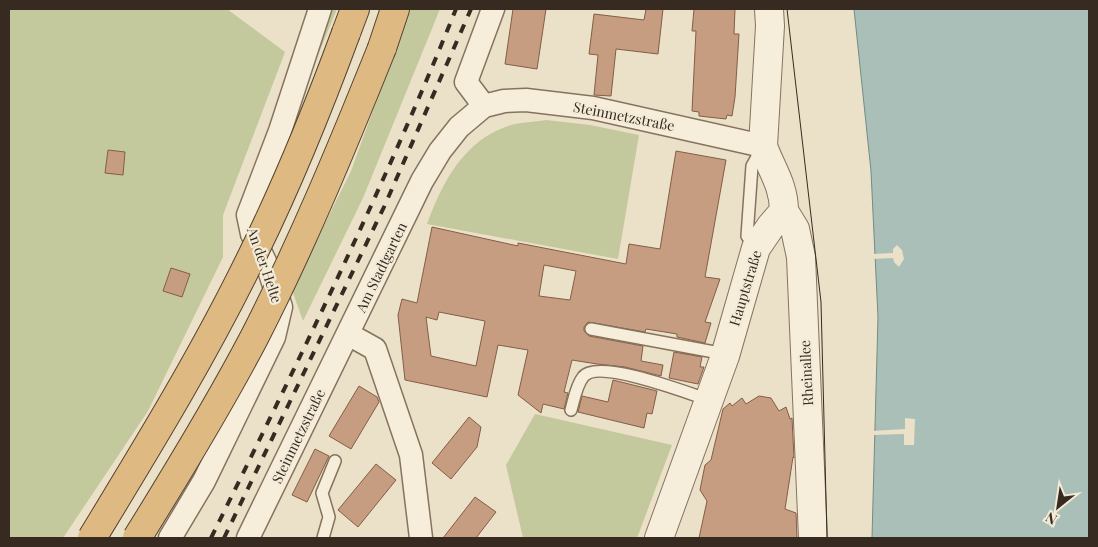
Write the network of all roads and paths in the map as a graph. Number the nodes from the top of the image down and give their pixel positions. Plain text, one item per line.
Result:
1 (320, 9) edge
2 (394, 9) edge
3 (493, 9) edge
4 (769, 9) edge
5 (351, 21) edge
6 (484, 106) junction
7 (763, 146) junction
8 (784, 211) junction
9 (756, 248) junction
10 (591, 329) dead end
11 (348, 334) junction
12 (726, 354) junction
13 (709, 400) junction
14 (571, 410) dead end
15 (335, 461) dead end
16 (92, 538) edge
17 (137, 538) edge
18 (170, 538) edge
19 (248, 538) edge
20 (323, 538) edge
21 (420, 538) edge
22 (659, 538) edge
23 (813, 538) edge

1 - 18 street, An der Helte
2 - 17 highway, bridge
3 - 6 street
4 - 7 street
5 - 16 highway, bridge
6 - 7 street, Steinmetzstraße
6 - 11 street, Am Stadtgarten
7 - 8 street
7 - 9 lane
8 - 9 street, Hauptstraße
8 - 23 street, Rheinallee
9 - 12 street, Hauptstraße
10 - 12 lane
11 - 19 street, Steinmetzstraße
11 - 21 street
12 - 13 street, Hauptstraße
13 - 14 lane
13 - 22 street, Hauptstraße
15 - 20 lane

